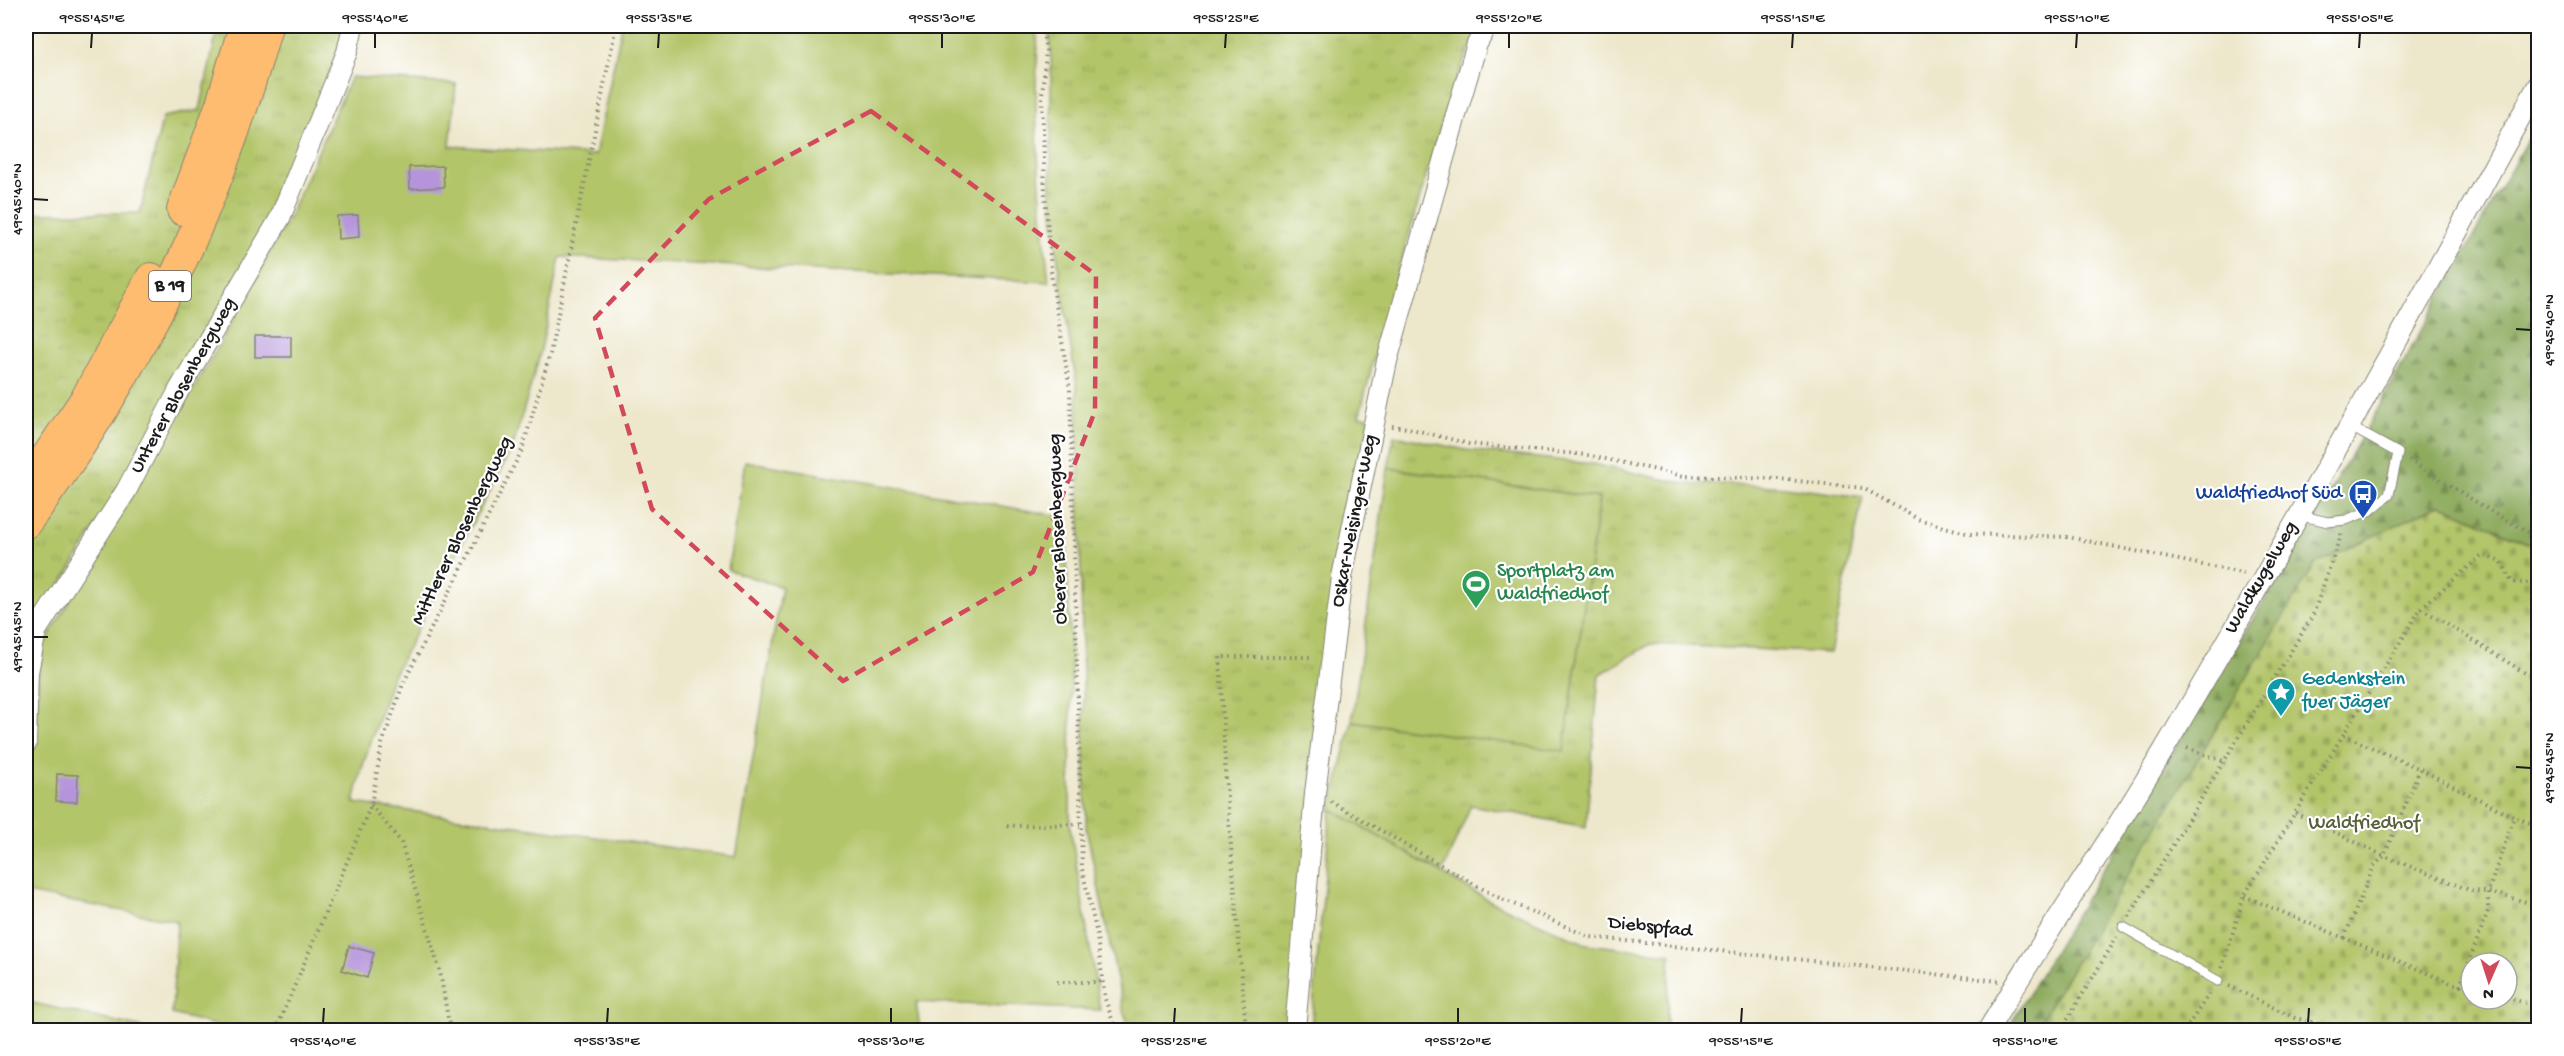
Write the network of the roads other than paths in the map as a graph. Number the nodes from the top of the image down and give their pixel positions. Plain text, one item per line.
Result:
1 (244, 26) edge
2 (267, 26) edge
3 (353, 26) edge
4 (1487, 26) edge
5 (2538, 85) edge
6 (2351, 427) junction
7 (26, 487) edge
8 (2298, 514) junction
9 (26, 523) edge
10 (26, 744) edge
11 (2123, 927) road end
12 (2218, 981) road end
13 (1295, 1030) edge
14 (1988, 1030) edge

1 - 7 main road, B 19
2 - 9 main road, B 19
3 - 10 street, Unterer Blosenbergweg
4 - 13 street, Oskar-Neisinger-Weg
5 - 6 street, Waldkugelweg
6 - 8 street, Waldkugelweg
6 - 8 lane
8 - 14 street, Waldkugelweg
11 - 12 lane

